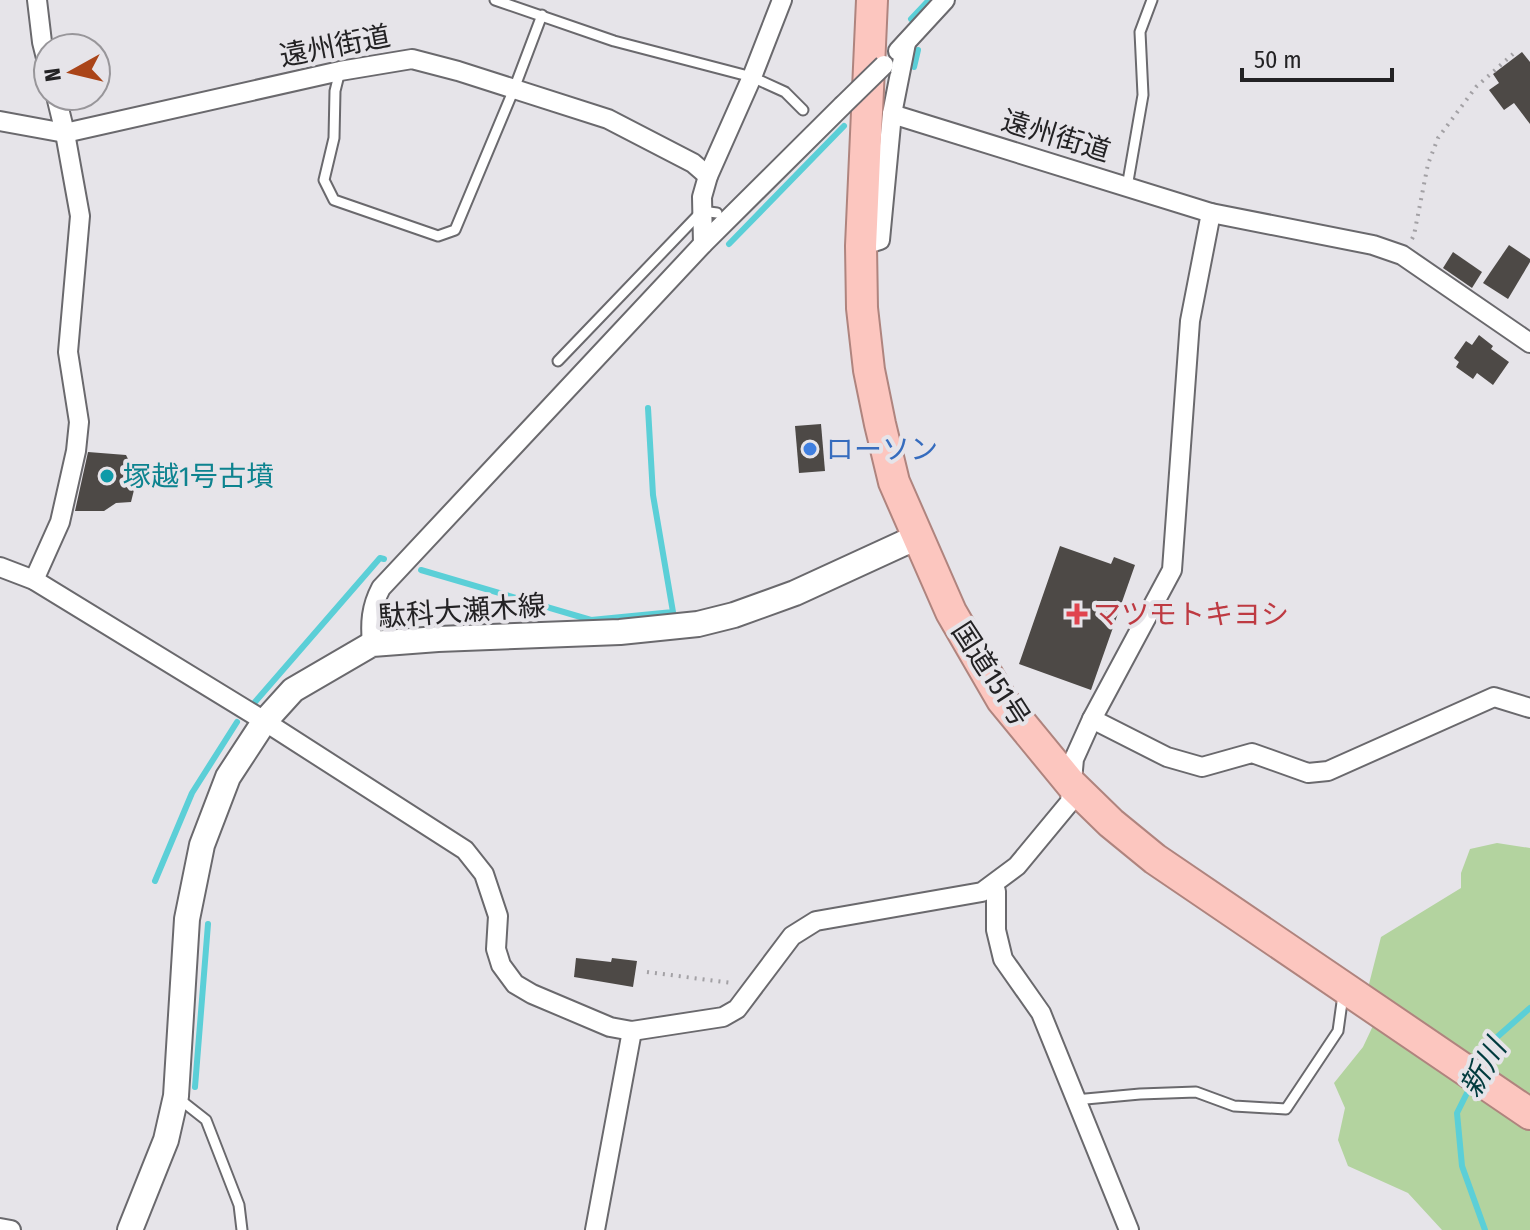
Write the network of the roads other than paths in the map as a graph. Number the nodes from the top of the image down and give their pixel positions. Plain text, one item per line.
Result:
1 (37, 0) edge
2 (495, 0) edge
3 (782, 0) edge
4 (872, 0) edge
5 (945, 0) edge
6 (1152, 0) edge
7 (542, 15) junction
8 (41, 32) edge
9 (906, 43) junction
10 (340, 71) junction
11 (752, 77) junction
12 (514, 89) junction
13 (803, 110) dead end
14 (60, 112) edge
15 (892, 114) junction
16 (0, 121) edge
17 (65, 133) junction
18 (708, 176) junction
19 (1127, 187) junction
20 (710, 212) junction
21 (1211, 213) junction
22 (703, 244) junction
23 (861, 246) junction
24 (1530, 343) edge
25 (558, 361) dead end
26 (917, 537) junction
27 (0, 567) edge
28 (34, 580) junction
29 (372, 644) junction
30 (1530, 708) edge
31 (1092, 719) junction
32 (264, 722) junction
33 (1071, 784) junction
34 (992, 886) junction
35 (1350, 992) junction
36 (632, 1031) junction
37 (176, 1096) junction
38 (1075, 1100) junction
39 (1530, 1114) edge
40 (0, 1228) edge
41 (11, 1230) edge
42 (130, 1230) edge
43 (242, 1230) edge
44 (595, 1230) edge
45 (1129, 1230) edge

1 - 8 street
2 - 7 lane
3 - 11 street
4 - 23 highway, 国道151号
5 - 9 street
6 - 19 lane
7 - 11 lane
7 - 12 lane
9 - 15 street
9 - 22 street, bridge
10 - 12 street, 遠州街道
10 - 12 lane
10 - 17 street, 遠州街道
11 - 13 lane
11 - 18 street
12 - 18 street, 遠州街道
14 - 17 street
15 - 19 street, 遠州街道
15 - 23 street
16 - 17 street, 遠州街道
17 - 28 street
18 - 20 street
19 - 21 street, 遠州街道
20 - 22 street
20 - 25 lane
21 - 24 street, 遠州街道
21 - 31 street
22 - 29 street
23 - 26 highway, 国道151号
26 - 29 main road, 駄科大瀬木線
26 - 33 highway, 国道151号
27 - 28 street
28 - 32 street
29 - 32 main road, 駄科大瀬木線
30 - 31 street
31 - 33 street
32 - 36 street
32 - 37 main road, 駄科大瀬木線
33 - 34 street
33 - 35 highway, 国道151号
34 - 36 street
34 - 38 street
35 - 38 lane
35 - 39 highway, 国道151号
36 - 44 street
37 - 42 main road, 駄科大瀬木線
37 - 43 lane
38 - 45 street
40 - 41 street

